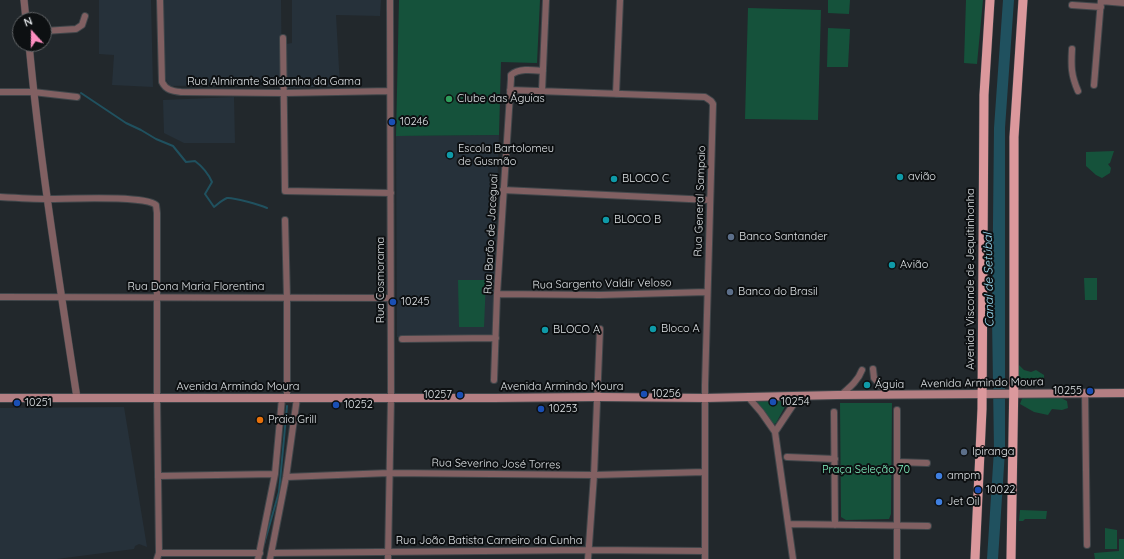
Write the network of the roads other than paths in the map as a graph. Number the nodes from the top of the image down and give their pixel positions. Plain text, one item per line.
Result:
1 (24, 0) edge
2 (160, 0) edge
3 (390, 0) edge
4 (546, 0) edge
5 (620, 0) edge
6 (990, 0) edge
7 (1023, 0) edge
8 (1101, 3) edge
9 (1124, 3) edge
10 (1072, 5) dead end
11 (25, 12) edge
12 (85, 16) dead end
13 (52, 30) edge
14 (283, 38) dead end
15 (1072, 49) dead end
16 (30, 52) edge
17 (543, 71) junction
18 (1094, 85) dead end
19 (510, 90) junction
20 (390, 91) junction
21 (542, 91) junction
22 (1078, 91) dead end
23 (0, 92) edge
24 (33, 92) junction
25 (284, 93) junction
26 (616, 94) junction
27 (77, 97) dead end
28 (503, 190) junction
29 (391, 193) junction
30 (0, 197) edge
31 (48, 199) junction
32 (710, 200) junction
33 (285, 220) dead end
34 (707, 292) junction
35 (497, 294) junction
36 (0, 296) edge
37 (62, 296) junction
38 (157, 297) junction
39 (287, 298) junction
40 (391, 298) junction
41 (600, 329) dead end
42 (496, 338) junction
43 (402, 339) dead end
44 (873, 369) dead end
45 (862, 370) dead end
46 (859, 376) junction
47 (874, 378) junction
48 (494, 380) dead end
49 (1084, 392) junction
50 (1124, 393) edge
51 (982, 394) junction
52 (1010, 394) junction
53 (841, 395) junction
54 (889, 395) junction
55 (802, 396) junction
56 (598, 397) junction
57 (748, 397) junction
58 (0, 398) edge
59 (77, 398) junction
60 (157, 398) junction
61 (285, 398) junction
62 (297, 398) junction
63 (391, 398) junction
64 (705, 398) junction
65 (897, 410) dead end
66 (834, 412) dead end
67 (775, 432) junction
68 (787, 457) dead end
69 (835, 459) junction
70 (897, 462) junction
71 (927, 463) dead end
72 (705, 472) junction
73 (389, 473) junction
74 (274, 474) junction
75 (594, 475) junction
76 (158, 476) junction
77 (286, 477) junction
78 (788, 524) junction
79 (835, 524) junction
80 (896, 525) junction
81 (928, 526) dead end
82 (1087, 545) dead end
83 (589, 550) junction
84 (388, 551) junction
85 (705, 551) junction
86 (158, 556) edge
87 (259, 556) edge
88 (271, 556) edge
89 (388, 559) edge
90 (588, 559) edge
91 (705, 559) edge
92 (793, 559) edge
93 (897, 559) edge
94 (975, 559) edge
95 (1011, 559) edge

1 - 11 street
2 - 25 street, Rua Almirante Saldanha da Gama
3 - 20 street, Rua Cosmorama
4 - 17 street
5 - 26 street
6 - 51 main road, Avenida Visconde de Jequitinhonha
7 - 52 main road
8 - 9 street
8 - 10 street
8 - 18 street
12 - 13 street
14 - 25 street
15 - 22 street
16 - 24 street
17 - 19 street, Rua Barão de Jaceguai
17 - 21 street
19 - 21 street, Rua General Sampaio
19 - 28 street, Rua Barão de Jaceguai
20 - 25 street, Rua Almirante Saldanha da Gama
20 - 29 street, Rua Cosmorama
21 - 26 street, Rua General Sampaio
23 - 24 street
24 - 27 street
24 - 31 street
25 - 29 street
26 - 32 street, Rua General Sampaio
28 - 32 street
28 - 35 street, Rua Barão de Jaceguai
29 - 40 street, Rua Cosmorama
30 - 31 street
31 - 37 street
31 - 38 street
32 - 34 street, Rua General Sampaio
33 - 39 street
34 - 35 street, Rua Sargento Valdir Veloso
34 - 64 street, Rua General Sampaio
35 - 42 street, Rua Barão de Jaceguai
36 - 37 street, Rua Dona Maria Florentina
37 - 38 street, Rua Dona Maria Florentina
37 - 59 street
38 - 39 street, Rua Dona Maria Florentina
38 - 60 street
39 - 40 street, Rua Dona Maria Florentina
39 - 61 street
40 - 63 street, Rua Cosmorama
41 - 56 street
42 - 43 street
42 - 48 street, Rua Barão de Jaceguai
44 - 47 street
45 - 46 street
46 - 47 street
46 - 53 street
47 - 54 street
49 - 50 main road, Avenida Armindo Moura
49 - 52 main road, Avenida Armindo Moura
49 - 82 street
51 - 52 main road, Avenida Armindo Moura
51 - 54 main road, Avenida Armindo Moura
51 - 94 main road, Avenida Visconde de Jequitinhonha
52 - 95 main road
53 - 54 main road, Avenida Armindo Moura
53 - 55 main road, Avenida Armindo Moura
55 - 57 main road, Avenida Armindo Moura
55 - 67 street
56 - 63 main road, Avenida Armindo Moura
56 - 64 main road, Avenida Armindo Moura
56 - 75 street
57 - 64 main road, Avenida Armindo Moura
57 - 67 street
58 - 59 main road, Avenida Armindo Moura
59 - 60 main road, Avenida Armindo Moura
60 - 61 main road, Avenida Armindo Moura
60 - 76 street
61 - 62 main road, Avenida Armindo Moura
61 - 74 street
62 - 63 main road, Avenida Armindo Moura
62 - 77 street
63 - 73 street, Rua Cosmorama
64 - 72 street, Rua General Sampaio
65 - 70 street
66 - 69 street
67 - 78 street
68 - 69 street
69 - 79 street
70 - 71 street
70 - 80 street
72 - 75 street, Rua Severino José Torres
72 - 85 street, Rua General Sampaio
73 - 75 street, Rua Severino José Torres
73 - 77 street, Rua Severino José Torres
73 - 84 street, Rua Cosmorama
74 - 76 street
74 - 87 street
75 - 83 street
76 - 86 street
77 - 88 street
78 - 79 street
78 - 92 street
79 - 80 street
80 - 81 street
80 - 93 street
83 - 84 street, Rua João Batista Carneiro da Cunha
83 - 85 street, Rua João Batista Carneiro da Cunha
83 - 90 street
84 - 88 street, Rua João Batista Carneiro da Cunha
84 - 89 street, Rua Cosmorama
85 - 91 street, Rua General Sampaio
86 - 87 street

